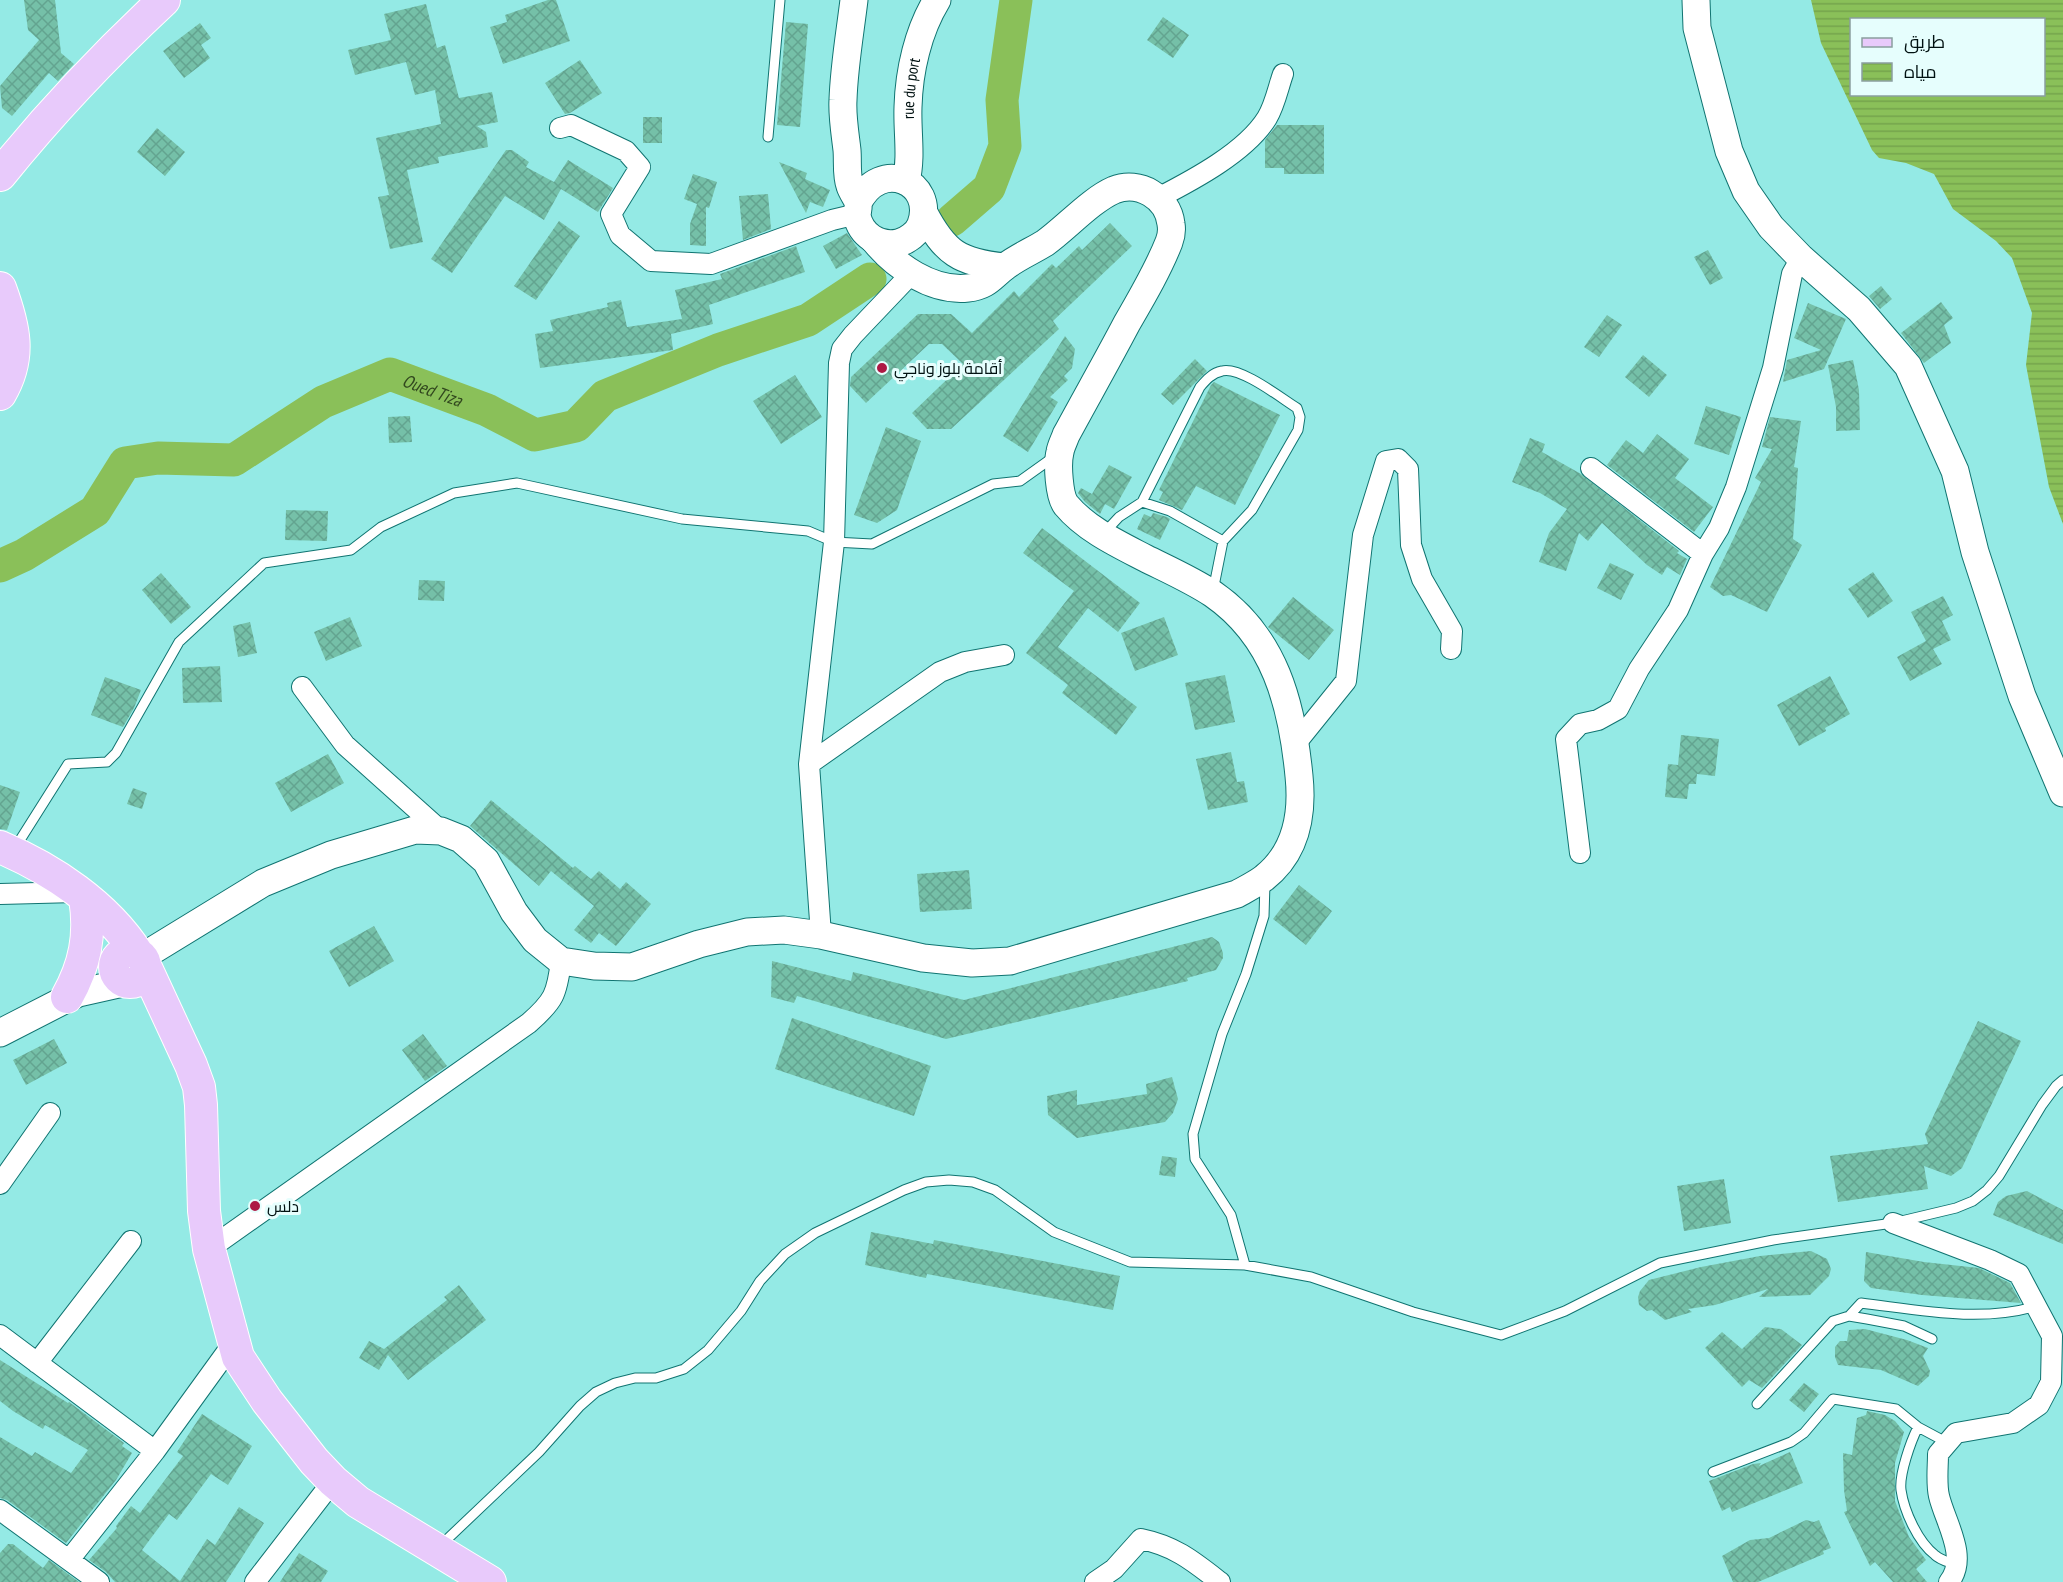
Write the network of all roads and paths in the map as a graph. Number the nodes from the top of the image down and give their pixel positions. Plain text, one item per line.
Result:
1 (164, 0) edge
2 (780, 0) edge
3 (854, 0) edge
4 (937, 0) edge
5 (1696, 0) edge
6 (1283, 74) dead end
7 (560, 128) dead end
8 (768, 137) dead end
9 (847, 154) junction
10 (0, 174) edge
11 (895, 180) junction
12 (1158, 198) junction
13 (857, 209) junction
14 (924, 213) junction
15 (874, 240) junction
16 (1801, 258) junction
17 (1004, 267) junction
18 (912, 273) junction
19 (0, 288) edge
20 (0, 394) edge
21 (1059, 454) junction
22 (1591, 468) dead end
23 (1142, 502) junction
24 (1103, 534) junction
25 (834, 542) junction
26 (1223, 542) junction
27 (1703, 554) junction
28 (1212, 593) junction
29 (1451, 649) dead end
30 (1004, 655) dead end
31 (302, 687) dead end
32 (1296, 743) junction
33 (809, 764) junction
34 (2063, 793) edge
35 (441, 831) junction
36 (6, 850) edge
37 (1580, 853) dead end
38 (1265, 878) junction
39 (0, 894) edge
40 (85, 898) junction
41 (821, 935) junction
42 (561, 961) junction
43 (131, 967) junction
44 (73, 995) junction
45 (0, 1033) edge
46 (2063, 1080) edge
47 (50, 1113) dead end
48 (0, 1184) edge
49 (1893, 1223) junction
50 (131, 1241) dead end
51 (209, 1249) junction
52 (1245, 1265) junction
53 (2037, 1306) junction
54 (1849, 1316) junction
55 (0, 1335) edge
56 (1932, 1339) dead end
57 (234, 1342) junction
58 (37, 1363) junction
59 (1757, 1404) dead end
60 (1918, 1427) junction
61 (1946, 1442) junction
62 (154, 1451) junction
63 (1713, 1472) dead end
64 (333, 1481) junction
65 (0, 1510) edge
66 (436, 1550) junction
67 (69, 1560) junction
68 (1952, 1573) edge
69 (99, 1582) edge
70 (255, 1582) edge
71 (490, 1582) edge
72 (1095, 1582) edge
73 (1220, 1582) edge

1 - 10 main road
2 - 8 lane
3 - 9 main road
4 - 11 main road, rue du port
5 - 16 main road
6 - 12 street
7 - 13 street
9 - 11 main road
9 - 13 main road
11 - 13 main road
11 - 14 main road
12 - 17 main road
12 - 21 main road
13 - 15 main road
14 - 15 main road
14 - 17 main road
15 - 18 main road
16 - 27 street
16 - 34 main road
17 - 18 main road
18 - 25 street
19 - 20 main road
21 - 24 main road
21 - 25 lane
22 - 27 street
23 - 24 lane
23 - 26 lane
23 - 26 lane
24 - 28 main road
25 - 33 street
25 - 36 lane
26 - 28 lane
27 - 37 street
28 - 32 main road
29 - 32 street
30 - 33 street
31 - 35 street
32 - 38 main road
33 - 41 street
35 - 42 main road
35 - 43 main road
36 - 40 main road
38 - 41 main road
38 - 52 lane
39 - 40 street
40 - 43 main road
40 - 44 main road
41 - 42 main road
42 - 51 street
43 - 44 main road
43 - 51 main road
44 - 45 main road
46 - 49 lane
47 - 48 street
49 - 52 lane
49 - 53 street
50 - 58 street
51 - 57 main road
52 - 66 lane
53 - 54 lane
53 - 61 street
54 - 56 lane
54 - 59 lane
55 - 58 street
57 - 62 street
57 - 64 main road
58 - 62 street
60 - 61 lane
60 - 63 lane
60 - 68 lane
61 - 68 street
62 - 67 street
64 - 66 main road
64 - 70 street
65 - 67 street
66 - 71 main road
67 - 69 street
72 - 73 street

